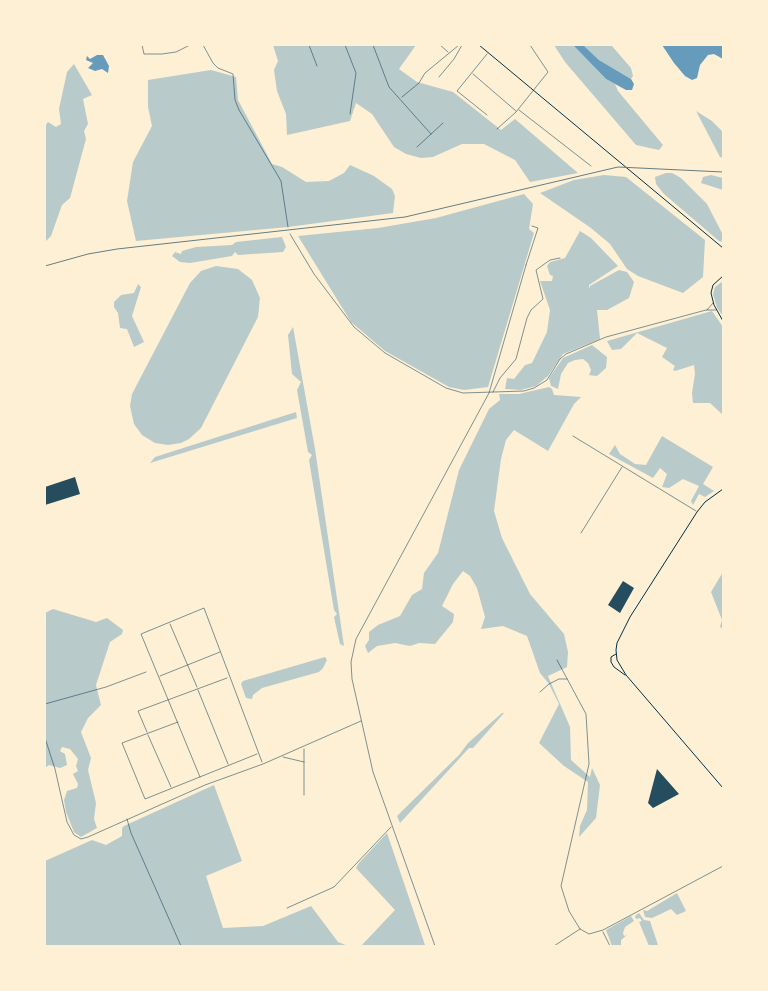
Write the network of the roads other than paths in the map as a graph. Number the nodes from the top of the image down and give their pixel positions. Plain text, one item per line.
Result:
1 (142, 45) edge
2 (190, 45) edge
3 (203, 45) edge
4 (309, 45) edge
5 (345, 45) edge
6 (374, 45) edge
7 (440, 45) edge
8 (459, 45) edge
9 (462, 45) edge
10 (479, 45) edge
11 (530, 45) edge
12 (482, 46) edge
13 (449, 53) junction
14 (488, 53) junction
15 (317, 66) dead end
16 (472, 73) junction
17 (439, 77) dead end
18 (534, 90) junction
19 (400, 98) junction
20 (518, 109) junction
21 (516, 112) junction
22 (350, 114) dead end
23 (487, 115) dead end
24 (443, 123) dead end
25 (497, 129) dead end
26 (431, 134) junction
27 (417, 147) dead end
28 (591, 166) dead end
29 (288, 226) dead end
30 (532, 226) dead end
31 (290, 234) dead end
32 (723, 248) edge
33 (560, 258) dead end
34 (722, 278) edge
35 (713, 302) junction
36 (706, 310) junction
37 (717, 311) junction
38 (723, 320) edge
39 (492, 392) junction
40 (489, 393) junction
41 (573, 436) dead end
42 (623, 466) junction
43 (723, 489) edge
44 (697, 512) junction
45 (581, 533) dead end
46 (169, 622) junction
47 (221, 652) junction
48 (616, 653) junction
49 (557, 660) dead end
50 (187, 665) junction
51 (146, 672) dead end
52 (626, 675) junction
53 (159, 677) junction
54 (228, 678) junction
55 (567, 680) junction
56 (198, 689) junction
57 (540, 692) dead end
58 (169, 700) junction
59 (45, 704) edge
60 (362, 720) junction
61 (178, 722) junction
62 (148, 734) junction
63 (45, 738) edge
64 (304, 747) junction
65 (259, 753) junction
66 (282, 756) junction
67 (304, 762) junction
68 (263, 764) junction
69 (229, 765) junction
70 (200, 777) junction
71 (171, 788) junction
72 (723, 788) edge
73 (304, 795) dead end
74 (127, 818) junction
75 (392, 826) junction
76 (723, 866) edge
77 (287, 908) dead end
78 (580, 929) junction
79 (603, 930) junction
80 (181, 946) edge
81 (435, 946) edge
82 (554, 946) edge
83 (610, 946) edge

1 - 2 street
3 - 29 street
4 - 15 street
5 - 22 street
6 - 19 street
7 - 13 street
8 - 13 street
9 - 17 street
10 - 12 street
11 - 18 street
12 - 14 street
13 - 19 street
14 - 16 street
14 - 18 street
16 - 21 street
16 - 23 street
18 - 20 street
18 - 32 street
19 - 26 street
20 - 21 street
20 - 28 street
21 - 25 street
24 - 26 street
26 - 27 street
30 - 40 street
31 - 40 street
33 - 39 street
34 - 35 street
35 - 36 street
35 - 37 street
36 - 37 street
36 - 39 street
37 - 38 street
39 - 40 street
40 - 60 street
41 - 42 street
42 - 44 street
42 - 45 street
43 - 44 street
44 - 48 street
46 - 47 street
46 - 50 street
46 - 53 street
47 - 50 street
47 - 54 street
48 - 52 street
48 - 52 street
49 - 55 street
50 - 53 street
50 - 56 street
51 - 59 street
52 - 72 street
53 - 58 street
54 - 56 street
54 - 65 street
55 - 57 street
55 - 78 street
56 - 58 street
56 - 69 street
58 - 61 street
58 - 62 street
60 - 64 street
60 - 75 street
61 - 62 street
61 - 70 street
62 - 71 street
62 - 71 street
63 - 74 street
64 - 66 street
64 - 67 street
65 - 68 street
65 - 69 street
66 - 67 street
66 - 68 street
67 - 73 street
68 - 74 street
69 - 70 street
70 - 71 street
74 - 80 street
75 - 77 street
75 - 81 street
76 - 79 street
78 - 79 street
78 - 82 street
79 - 83 street

